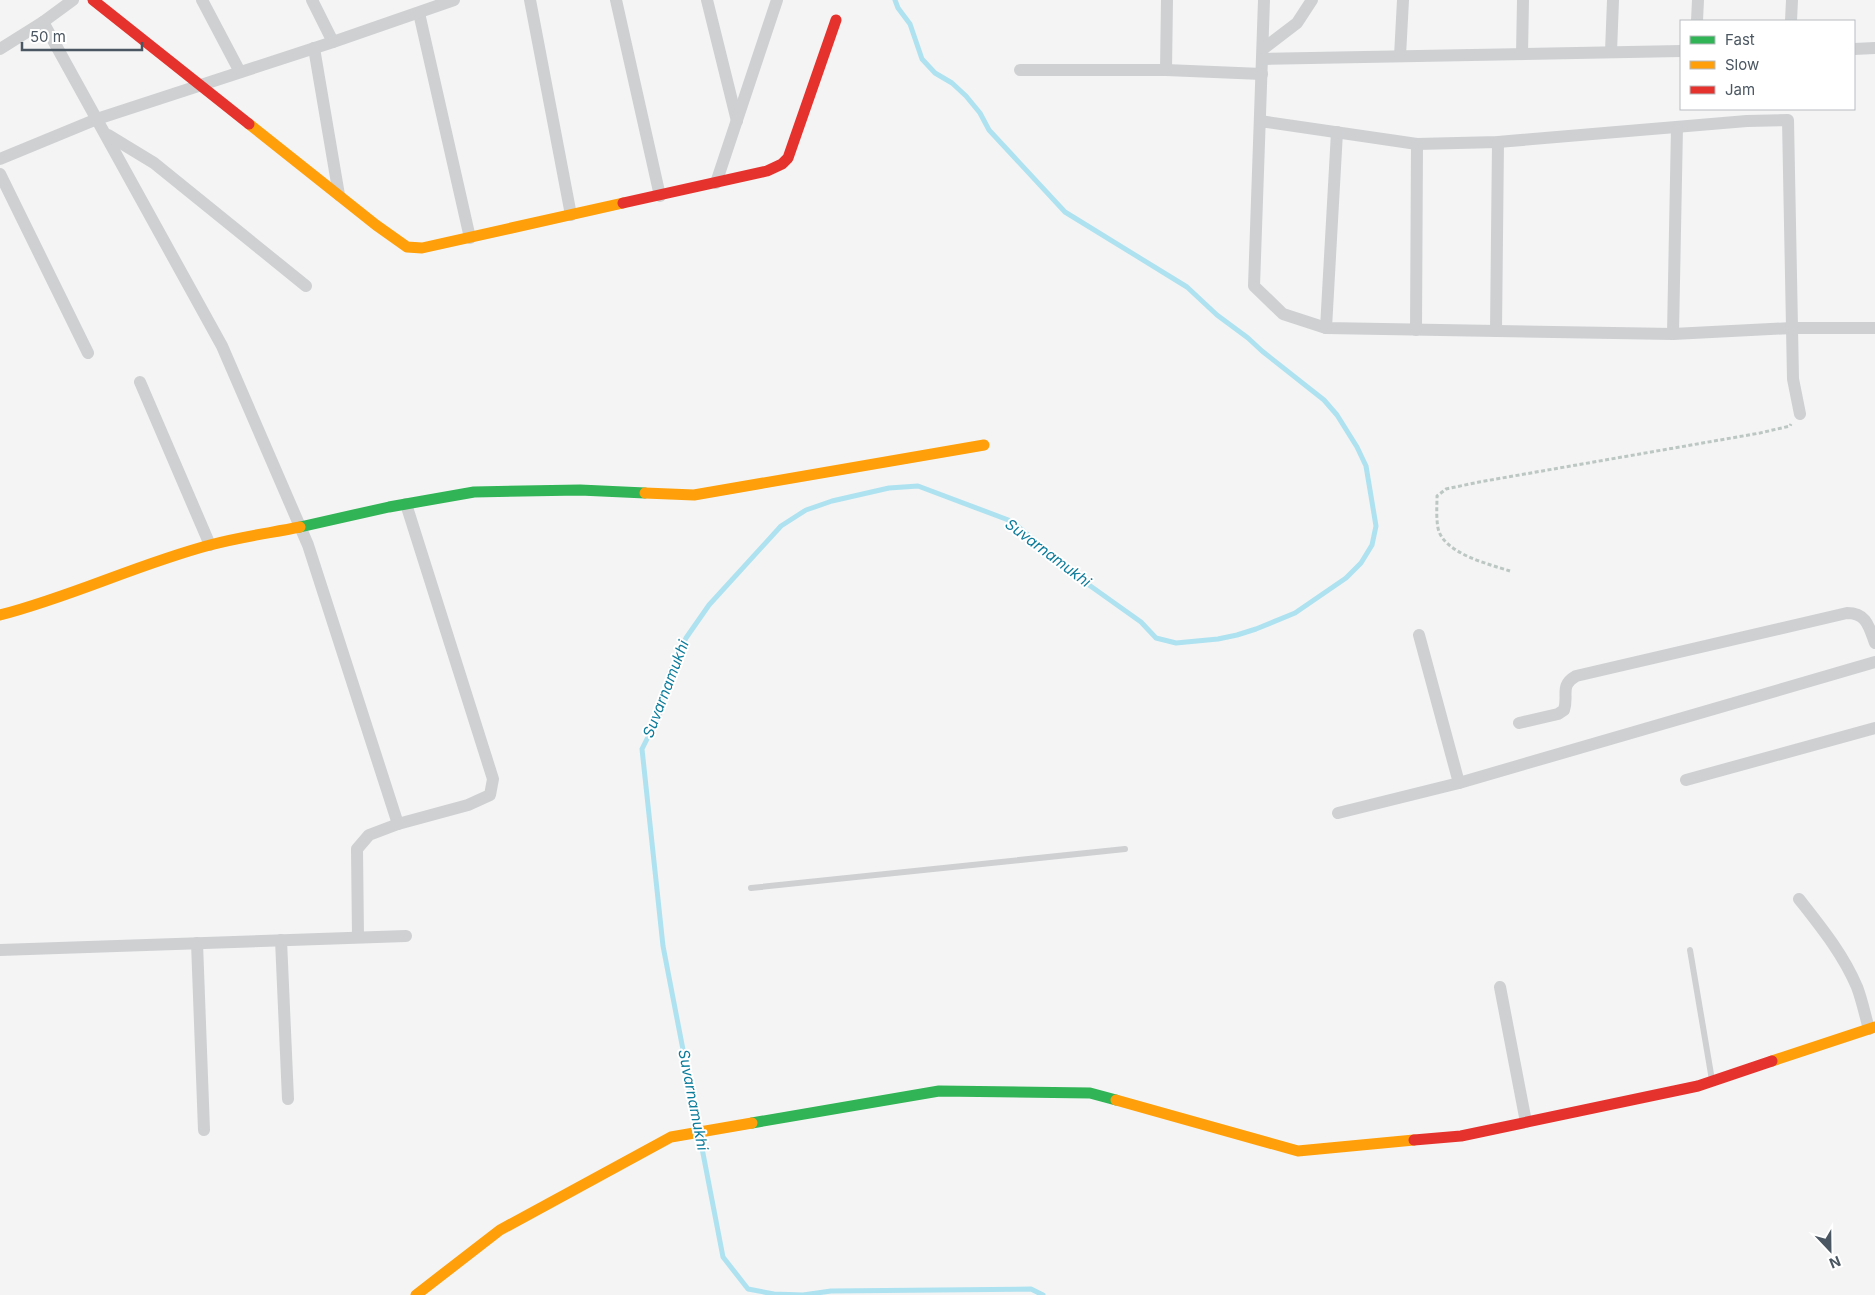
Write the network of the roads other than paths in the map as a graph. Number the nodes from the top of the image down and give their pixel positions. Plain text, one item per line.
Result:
1 (72, 0) edge
2 (93, 0) edge
3 (202, 0) edge
4 (312, 0) edge
5 (454, 0) edge
6 (530, 0) edge
7 (616, 0) edge
8 (707, 0) edge
9 (777, 0) edge
10 (1167, 0) edge
11 (1264, 0) edge
12 (1312, 0) edge
13 (1402, 0) edge
14 (1523, 0) edge
15 (1613, 0) edge
16 (1698, 0) edge
17 (1792, 0) edge
18 (419, 13) junction
19 (836, 20) dead end
20 (1697, 20) edge
21 (1791, 20) edge
22 (43, 22) junction
23 (333, 42) junction
24 (314, 48) junction
25 (1875, 48) edge
26 (0, 49) edge
27 (1855, 49) edge
28 (1680, 51) edge
29 (1611, 52) junction
30 (1263, 54) junction
31 (1522, 54) junction
32 (1400, 56) junction
33 (1020, 70) dead end
34 (1166, 70) junction
35 (240, 72) junction
36 (1262, 74) junction
37 (202, 85) junction
38 (1788, 114) edge
39 (97, 119) junction
40 (736, 121) junction
41 (1260, 121) junction
42 (1677, 127) junction
43 (1337, 132) junction
44 (106, 133) junction
45 (1498, 142) junction
46 (1417, 144) junction
47 (0, 159) edge
48 (0, 174) edge
49 (716, 183) junction
50 (339, 195) junction
51 (660, 196) junction
52 (571, 215) junction
53 (470, 238) junction
54 (306, 286) dead end
55 (1326, 328) junction
56 (1792, 328) junction
57 (1875, 328) edge
58 (1416, 330) junction
59 (1496, 331) junction
60 (1673, 334) junction
61 (88, 353) dead end
62 (140, 382) dead end
63 (1800, 414) road end
64 (984, 445) dead end
65 (406, 504) junction
66 (300, 527) junction
67 (210, 545) junction
68 (0, 616) edge
69 (1871, 620) edge
70 (1419, 635) dead end
71 (1875, 643) edge
72 (1875, 662) edge
73 (1519, 723) dead end
74 (1875, 728) edge
75 (1686, 780) dead end
76 (1459, 783) junction
77 (1338, 813) dead end
78 (398, 824) junction
79 (1125, 849) dead end
80 (751, 888) dead end
81 (1799, 899) dead end
82 (406, 936) dead end
83 (358, 937) junction
84 (281, 940) junction
85 (197, 943) junction
86 (0, 950) edge
87 (1690, 950) dead end
88 (1500, 986) dead end
89 (1872, 1028) edge
90 (1712, 1081) junction
91 (288, 1099) dead end
92 (1526, 1122) junction
93 (204, 1130) dead end
94 (416, 1295) edge

1 - 22 street
2 - 37 street
3 - 35 street
4 - 23 street
5 - 18 street
6 - 52 street
7 - 51 street
8 - 40 street
9 - 40 street
10 - 34 street
11 - 30 street
12 - 30 street
13 - 32 street
14 - 31 street
15 - 29 street
16 - 20 street
17 - 21 street
18 - 23 street
18 - 53 street
19 - 49 street
22 - 26 street
22 - 39 street
23 - 24 street
24 - 35 street
24 - 50 street
25 - 27 street
28 - 29 street
29 - 31 street
30 - 32 street
30 - 36 street
31 - 32 street
33 - 34 street
34 - 36 street
35 - 37 street
36 - 41 street
37 - 39 street
37 - 50 street
38 - 42 street
38 - 56 street
39 - 44 street
39 - 47 street
40 - 49 street
41 - 43 street
41 - 55 street
42 - 45 street
42 - 60 street
43 - 46 street
43 - 55 street
44 - 54 street
44 - 66 street
45 - 46 street
45 - 59 street
46 - 58 street
48 - 61 street
49 - 51 street
50 - 53 street
51 - 52 street
52 - 53 street
55 - 58 street
56 - 57 street
56 - 60 street
56 - 63 street
58 - 59 street
59 - 60 street
62 - 67 street
64 - 65 street
65 - 66 street
65 - 78 street
66 - 67 street
66 - 78 street
67 - 68 street
69 - 71 street
69 - 73 street
70 - 76 street
72 - 76 street
74 - 75 street
76 - 77 street
78 - 83 street
79 - 80 lane
81 - 89 street
82 - 83 street
83 - 84 street
84 - 85 street
84 - 91 street
85 - 86 street
85 - 93 street
87 - 90 lane
88 - 92 street
89 - 90 street
90 - 92 street
92 - 94 street

